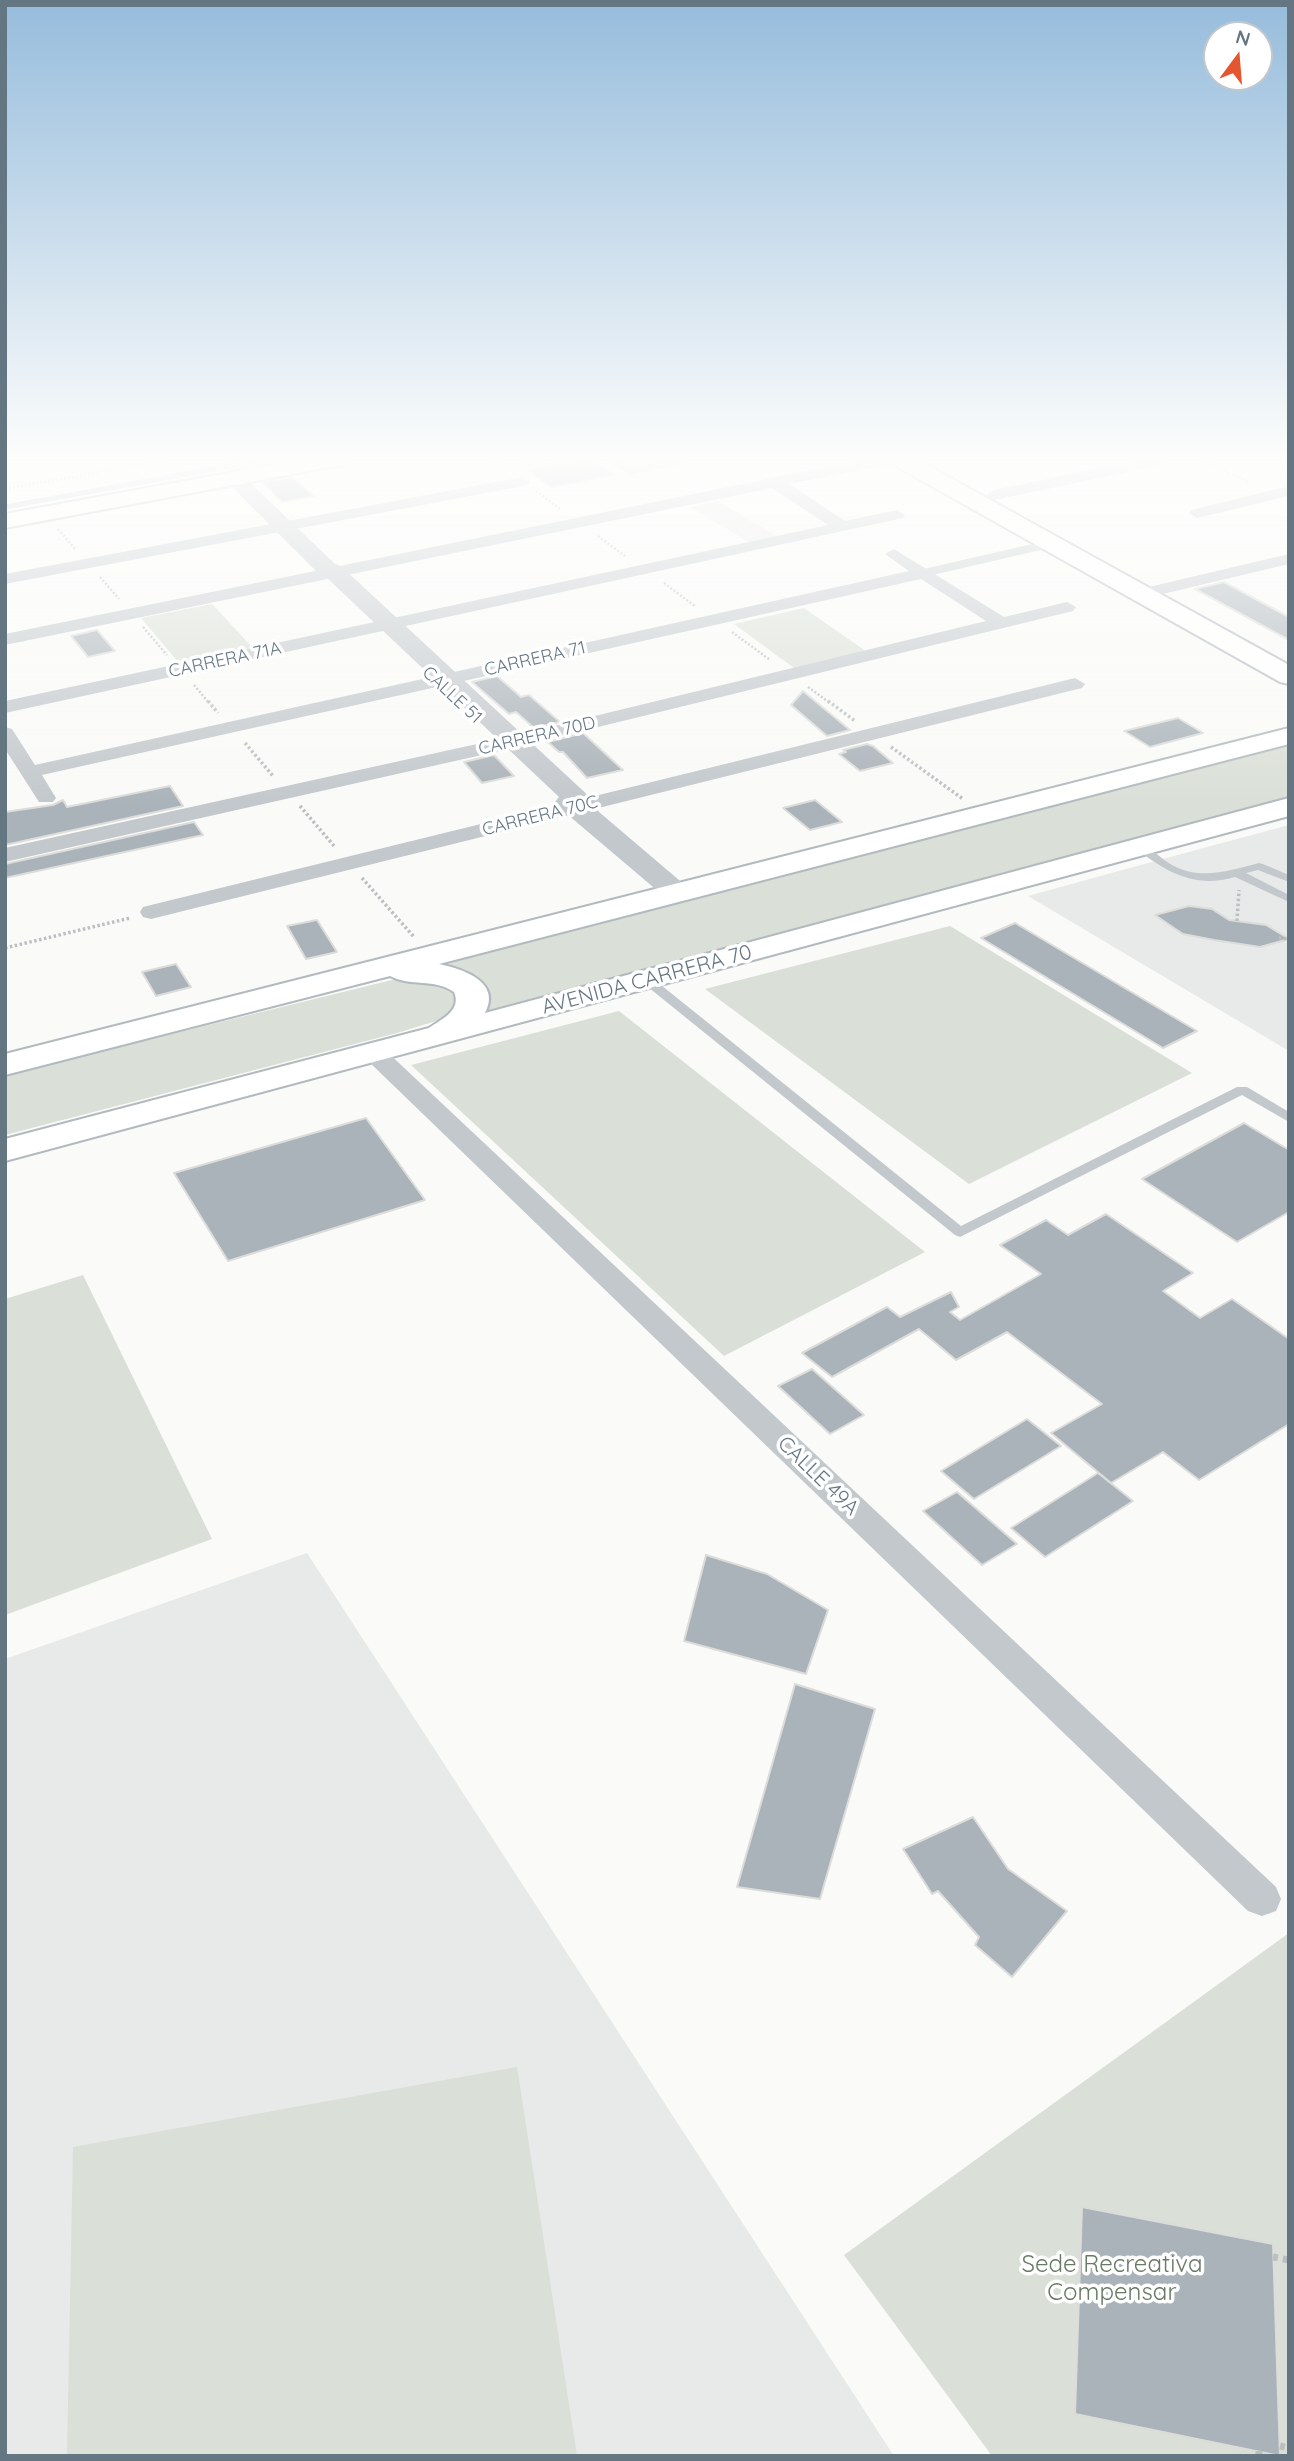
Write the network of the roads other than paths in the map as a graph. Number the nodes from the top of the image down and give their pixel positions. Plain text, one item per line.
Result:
1 (27, 575) edge
2 (310, 575) edge
3 (332, 575) edge
4 (619, 575) edge
5 (916, 575) edge
6 (927, 575) edge
7 (1123, 575) edge
8 (1127, 575) edge
9 (1222, 575) edge
10 (5, 579) edge
11 (1154, 591) junction
12 (1067, 607) dead end
13 (999, 622) junction
14 (385, 625) junction
15 (5, 640) edge
16 (1289, 656) edge
17 (1289, 676) edge
18 (443, 680) junction
19 (1075, 684) dead end
20 (5, 707) edge
21 (5, 733) edge
22 (1289, 736) edge
23 (510, 742) junction
24 (30, 772) junction
25 (46, 798) dead end
26 (1289, 807) edge
27 (581, 809) junction
28 (1140, 847) junction
29 (5, 855) edge
30 (1238, 874) junction
31 (1289, 879) edge
32 (676, 891) junction
33 (1289, 899) edge
34 (151, 912) road end
35 (376, 971) junction
36 (647, 980) junction
37 (439, 1036) junction
38 (374, 1053) junction
39 (5, 1065) edge
40 (1289, 1118) edge
41 (5, 1150) edge
42 (1262, 1899) dead end

1 - 10 street
2 - 15 street
3 - 14 street, CALLE 51
4 - 14 street, CARRERA 71A
5 - 18 street, CARRERA 71
6 - 13 street
7 - 11 main road
8 - 11 main road
9 - 11 street
11 - 16 main road
11 - 17 main road
12 - 13 street, CARRERA 70D
13 - 23 street, CARRERA 70D
14 - 18 street, CALLE 51
14 - 20 street, CARRERA 71A
18 - 23 street, CALLE 51
18 - 24 street, CARRERA 71
19 - 27 street, CARRERA 70C
21 - 24 street
22 - 32 main road
23 - 27 street, CALLE 51
23 - 29 street, CARRERA 70D
24 - 25 street
26 - 28 main road, AVENIDA CARRERA 70
27 - 32 street, CALLE 51
27 - 34 street, CARRERA 70C
28 - 30 lane
28 - 36 main road, AVENIDA CARRERA 70
30 - 31 lane
30 - 33 lane
32 - 35 main road
35 - 37 main road
35 - 39 main road
36 - 37 main road, AVENIDA CARRERA 70
36 - 40 lane
37 - 38 main road, AVENIDA CARRERA 70
38 - 41 main road, AVENIDA CARRERA 70
38 - 42 street, CALLE 49A

